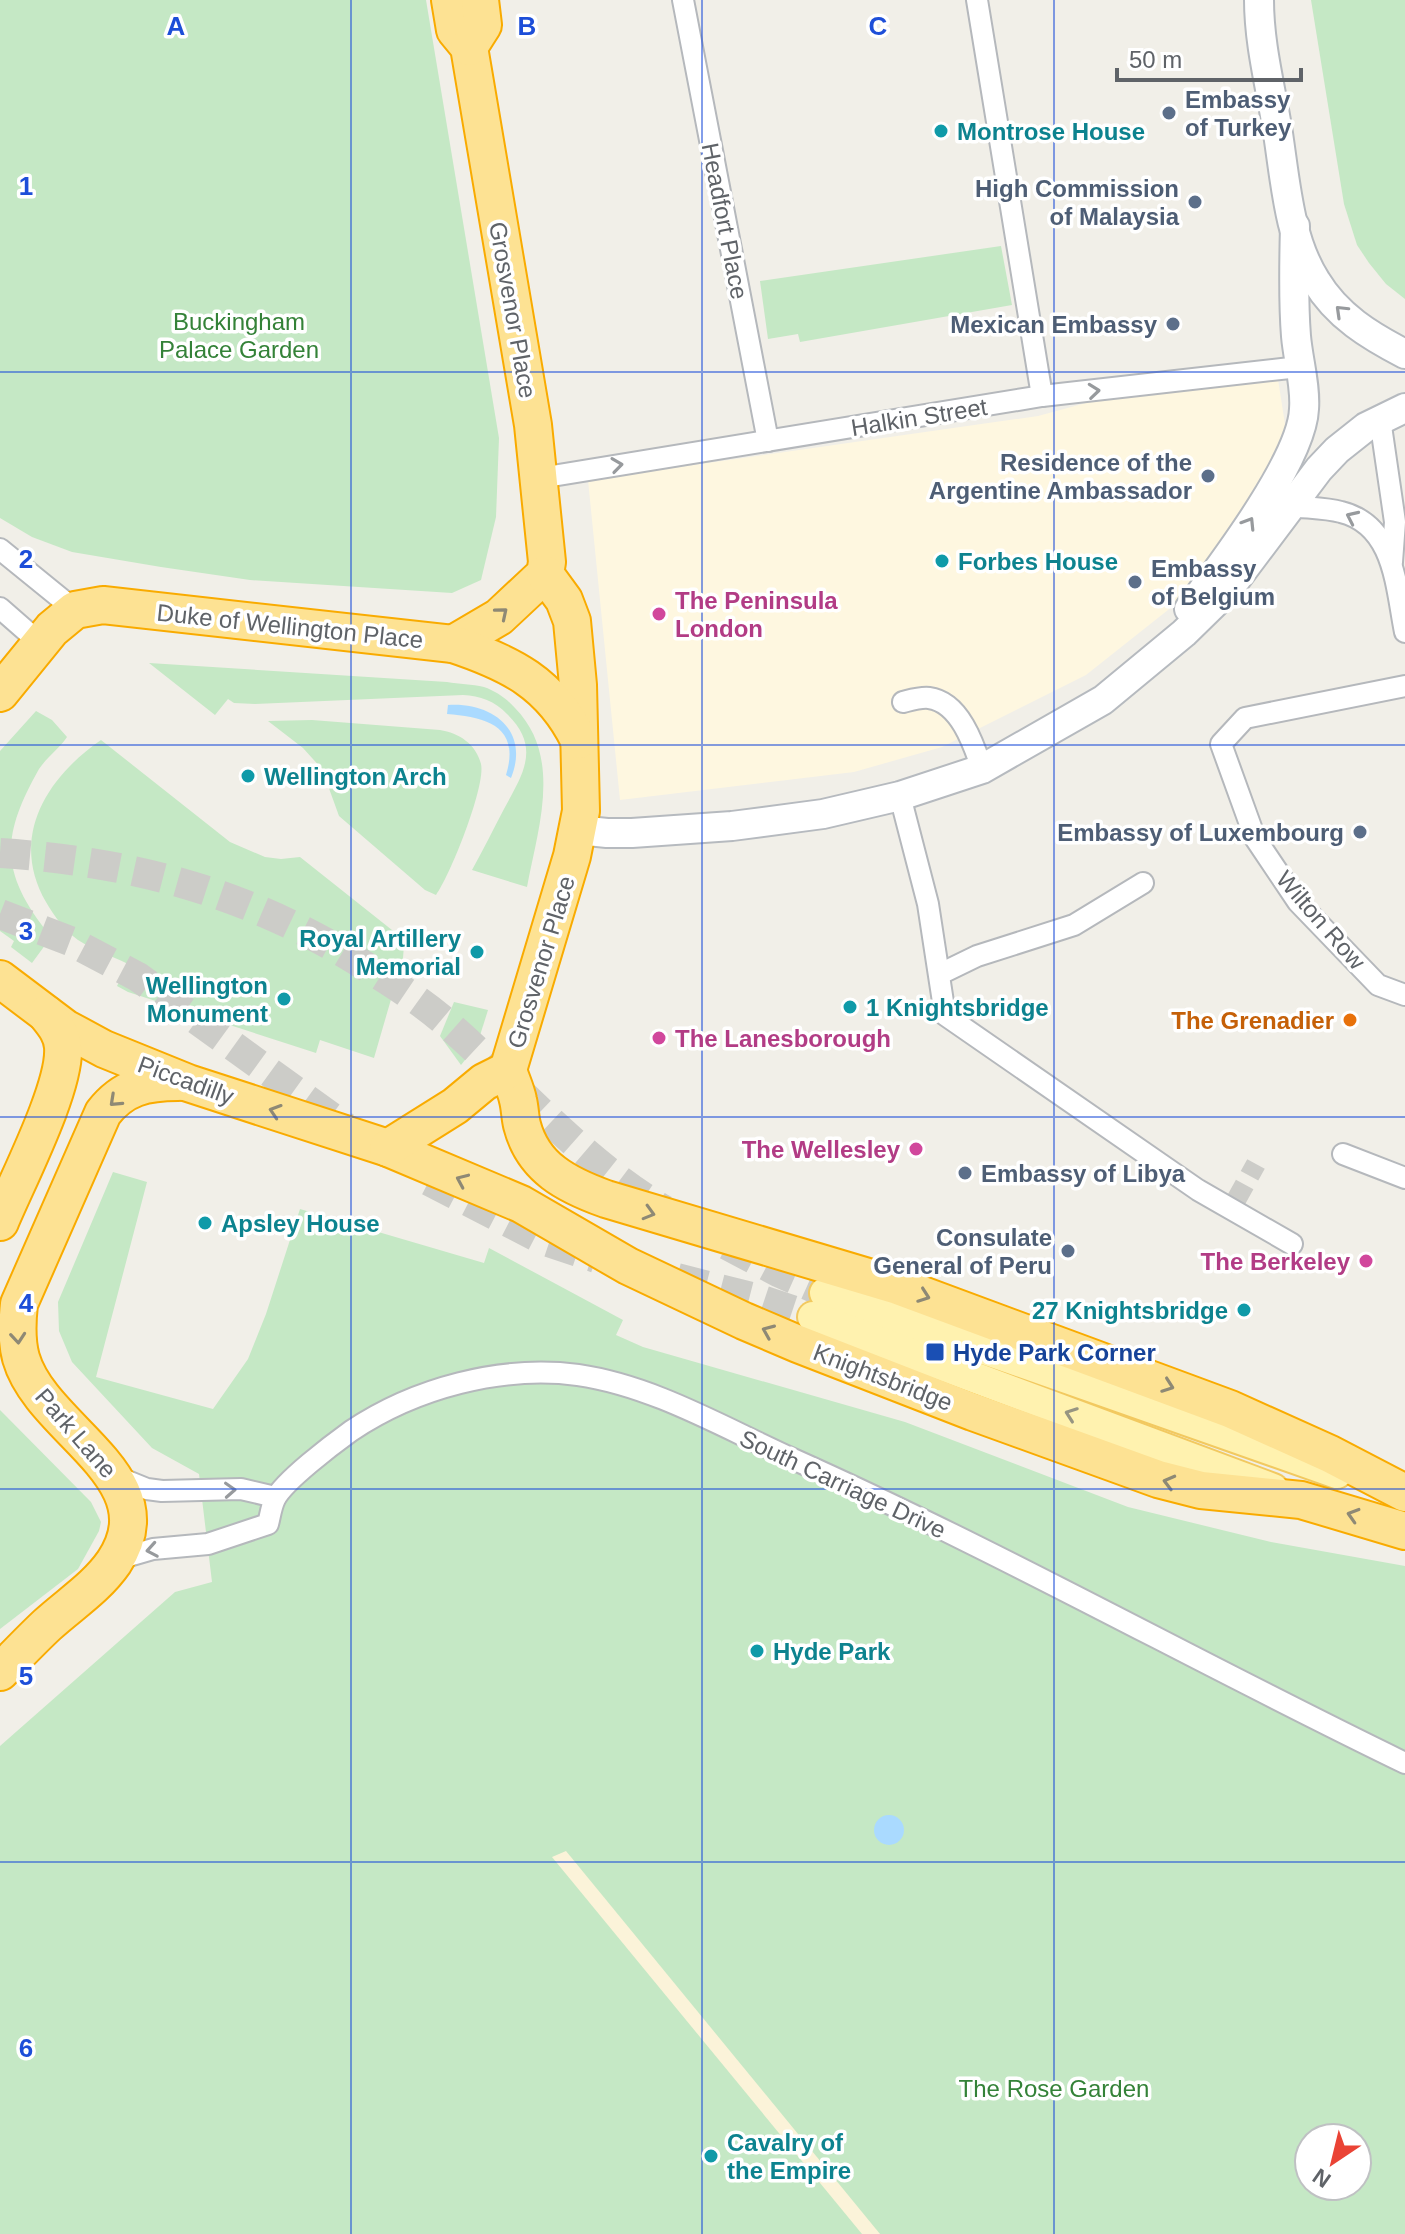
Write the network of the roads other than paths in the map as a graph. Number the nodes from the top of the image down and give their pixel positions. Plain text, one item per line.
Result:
1 (450, 0) edge
2 (480, 0) edge
3 (683, 0) edge
4 (977, 0) edge
5 (1257, 7) edge
6 (469, 47) junction
7 (1295, 226) junction
8 (1405, 354) edge
9 (1299, 367) junction
10 (1042, 396) junction
11 (1392, 414) edge
12 (768, 441) junction
13 (540, 478) junction
14 (1291, 506) junction
15 (0, 549) edge
16 (1392, 563) junction
17 (545, 574) junction
18 (0, 608) edge
19 (75, 610) junction
20 (1405, 632) edge
21 (40, 643) junction
22 (453, 644) junction
23 (1156, 655) junction
24 (1405, 686) edge
25 (0, 693) edge
26 (903, 702) dead end
27 (579, 740) junction
28 (982, 769) junction
29 (900, 796) junction
30 (578, 830) junction
31 (1143, 883) dead end
32 (938, 964) junction
33 (0, 979) edge
34 (1405, 995) edge
35 (46, 1014) junction
36 (508, 1070) junction
37 (188, 1083) junction
38 (388, 1148) junction
39 (1343, 1154) dead end
40 (1405, 1178) edge
41 (0, 1222) edge
42 (1292, 1244) dead end
43 (0, 1376) edge
44 (51, 1409) junction
45 (115, 1476) junction
46 (1405, 1495) edge
47 (275, 1497) junction
48 (1301, 1500) junction
49 (1405, 1531) edge
50 (115, 1560) junction
51 (4, 1666) edge
52 (1405, 1763) edge

1 - 6 highway, Grosvenor Place
2 - 6 highway, Grosvenor Place
3 - 12 street, Headfort Place
4 - 10 street
5 - 7 main road
6 - 13 highway, Grosvenor Place
8 -> 7 main road
7 - 9 main road
10 -> 9 street, Halkin Street
23 -> 9 main road
10 - 12 street, Halkin Street
11 - 14 main road
11 - 16 street
13 -> 12 street, Halkin Street
13 - 17 highway, Grosvenor Place
16 -> 14 street
14 - 23 main road
15 - 19 street
16 - 20 street
22 -> 17 highway
17 - 27 highway, Grosvenor Place
18 - 21 street
19 - 21 highway
19 - 22 highway, Duke of Wellington Place
21 - 25 highway
22 - 27 highway, Duke of Wellington Place
23 - 28 main road
24 - 34 street, Wilton Row
26 - 28 street
27 - 30 highway, Grosvenor Place
28 - 29 main road
29 - 30 main road
29 - 32 street
30 - 36 highway, Grosvenor Place
31 - 32 street
32 - 42 street
33 - 35 highway, Piccadilly
35 - 37 highway, Piccadilly
35 - 41 highway
36 - 38 highway, Grosvenor Place
36 -> 46 highway, Grosvenor Place
38 -> 37 highway, Piccadilly
37 -> 44 highway, Park Lane
48 -> 38 highway, Knightsbridge
39 - 40 street
43 - 44 highway
44 - 45 highway, Park Lane
45 -> 47 street
45 - 50 highway, Park Lane
48 -> 46 main road
47 -> 50 street, South Carriage Drive
47 - 52 street, South Carriage Drive
49 -> 48 highway, Knightsbridge
50 - 51 highway, Park Lane

